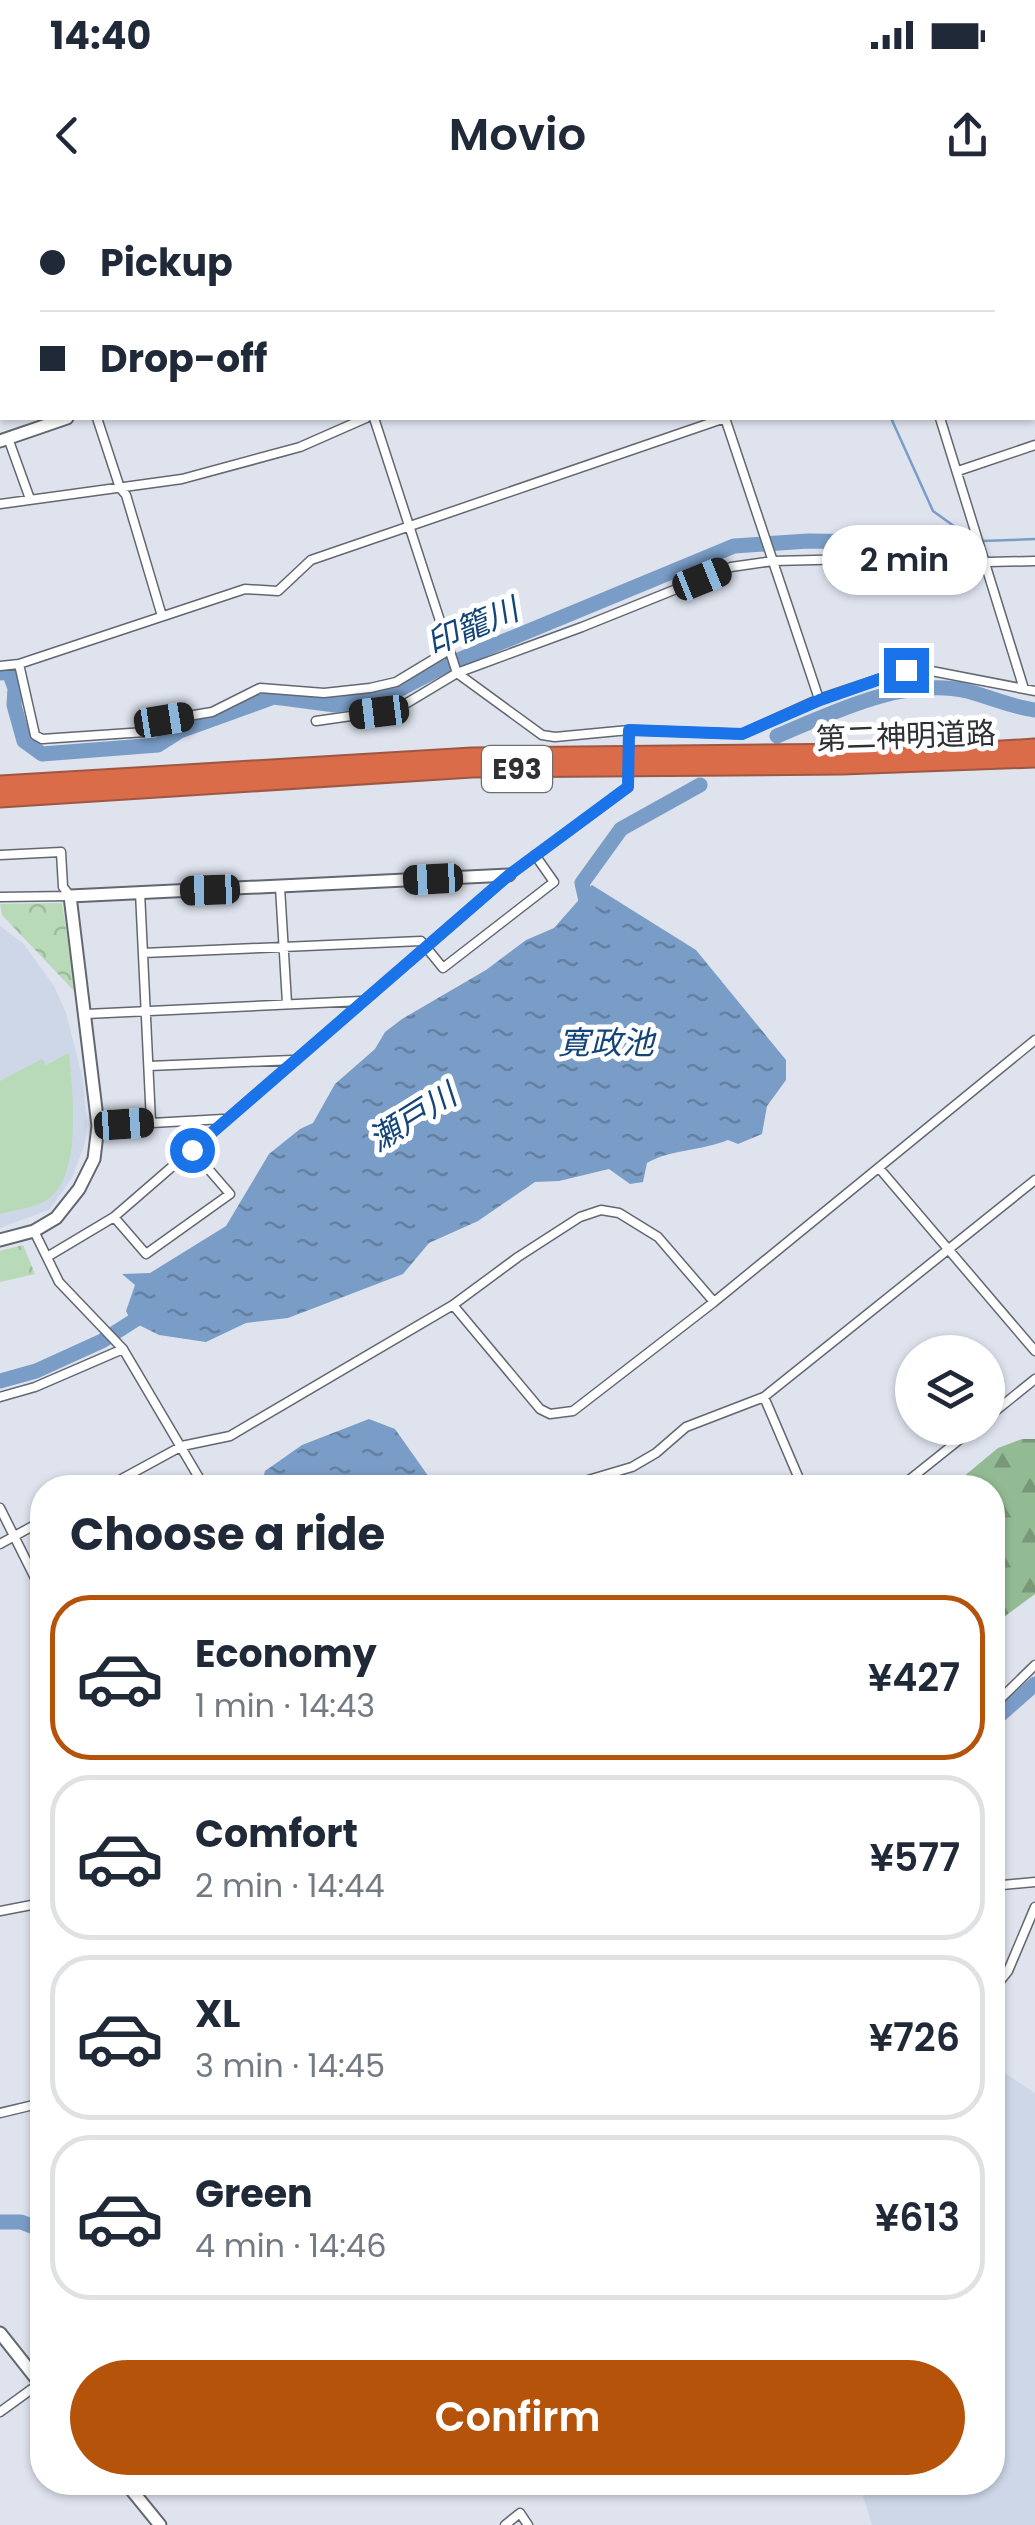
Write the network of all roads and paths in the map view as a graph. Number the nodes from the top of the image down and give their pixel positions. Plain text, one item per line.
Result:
1 (61, 420) edge
2 (98, 420) edge
3 (361, 420) edge
4 (375, 420) edge
5 (719, 420) edge
6 (726, 420) edge
7 (941, 420) edge
8 (4, 440) edge
9 (1035, 445) edge
10 (958, 470) junction
11 (120, 488) junction
12 (30, 500) junction
13 (0, 504) edge
14 (408, 527) junction
15 (773, 561) junction
16 (1035, 561) edge
17 (988, 562) junction
18 (162, 616) junction
19 (449, 650) junction
20 (19, 664) junction
21 (0, 666) edge
22 (457, 673) junction
23 (1024, 688) junction
24 (1035, 692) edge
25 (820, 700) junction
26 (316, 721) dead end
27 (629, 730) junction
28 (1035, 747) edge
29 (1035, 760) edge
30 (0, 784) edge
31 (0, 799) edge
32 (0, 855) edge
33 (534, 856) junction
34 (509, 875) junction
35 (280, 887) junction
36 (140, 892) junction
37 (70, 896) junction
38 (0, 897) edge
39 (284, 947) junction
40 (424, 947) junction
41 (143, 953) junction
42 (361, 1001) junction
43 (287, 1003) junction
44 (146, 1009) junction
45 (86, 1014) junction
46 (1035, 1040) edge
47 (293, 1060) junction
48 (148, 1066) junction
49 (225, 1119) junction
50 (151, 1122) junction
51 (98, 1126) junction
52 (192, 1150) junction
53 (879, 1168) junction
54 (1035, 1180) edge
55 (114, 1217) junction
56 (34, 1231) junction
57 (0, 1240) edge
58 (948, 1250) junction
59 (47, 1257) junction
60 (714, 1302) junction
61 (453, 1305) junction
62 (122, 1348) junction
63 (1035, 1351) edge
64 (1035, 1378) edge
65 (0, 1397) edge
66 (764, 1397) junction
67 (1005, 1402) edge
68 (953, 1445) edge
69 (182, 1446) junction
70 (130, 1475) edge
71 (198, 1475) edge
72 (605, 1475) edge
73 (797, 1475) edge
74 (915, 1475) edge
75 (0, 1508) edge
76 (30, 1528) edge
77 (15, 1536) junction
78 (0, 1544) edge
79 (30, 1567) edge
80 (1035, 1665) edge
81 (1005, 1694) edge
82 (1035, 1882) edge
83 (1005, 1885) edge
84 (30, 1905) edge
85 (1035, 1907) edge
86 (0, 1910) edge
87 (1005, 1975) edge
88 (30, 2106) edge
89 (0, 2114) edge
90 (0, 2333) edge
91 (30, 2371) edge
92 (30, 2392) edge
93 (0, 2412) edge
94 (136, 2495) edge
95 (160, 2525) edge
96 (505, 2525) edge
97 (528, 2525) edge

1 - 8 street
2 - 11 street
3 - 11 street
4 - 14 street
5 - 14 street
6 - 15 street
7 - 10 street
8 - 12 street
9 - 10 street
10 - 17 street
11 - 12 street
11 - 18 street
12 - 13 street
14 - 18 street
14 - 19 street
15 - 17 street
15 - 22 street
15 - 25 street
16 - 17 street
17 - 23 street
18 - 20 street
19 - 20 street
19 - 22 street
20 - 21 street
22 - 26 street
22 - 27 street
23 - 24 street
23 - 25 street
25 - 27 street
27 - 33 street, bridge
28 - 30 highway, 第二神明道路 / E93
29 - 31 highway, 第二神明道路 / E93
32 - 37 street
33 - 34 street
33 - 40 street
34 - 35 street
34 - 40 street
35 - 36 street
35 - 39 street
36 - 37 street
36 - 41 street
37 - 38 street
37 - 45 street
39 - 40 street
39 - 41 street
39 - 43 street
40 - 42 street
41 - 44 street
42 - 43 street
42 - 47 street
43 - 44 street
44 - 45 street
44 - 48 street
45 - 51 street
46 - 53 street
47 - 48 street
47 - 49 street
48 - 50 street
49 - 50 street
49 - 52 street
50 - 51 street
51 - 56 street
52 - 55 street
52 - 55 street
53 - 58 street
53 - 60 street
54 - 58 street
55 - 59 street
56 - 57 street
56 - 59 street
58 - 63 street
58 - 66 street
59 - 62 street
60 - 61 street
60 - 61 street
61 - 69 street
62 - 65 street
62 - 69 street
64 - 67 street
66 - 72 street
66 - 73 street
68 - 74 street
69 - 70 street
69 - 71 street
75 - 77 street
76 - 77 street
77 - 78 street
77 - 79 street
80 - 81 street
82 - 83 street
84 - 86 street
85 - 87 street
88 - 89 street
90 - 91 street
92 - 93 street
94 - 95 street
96 - 97 street

